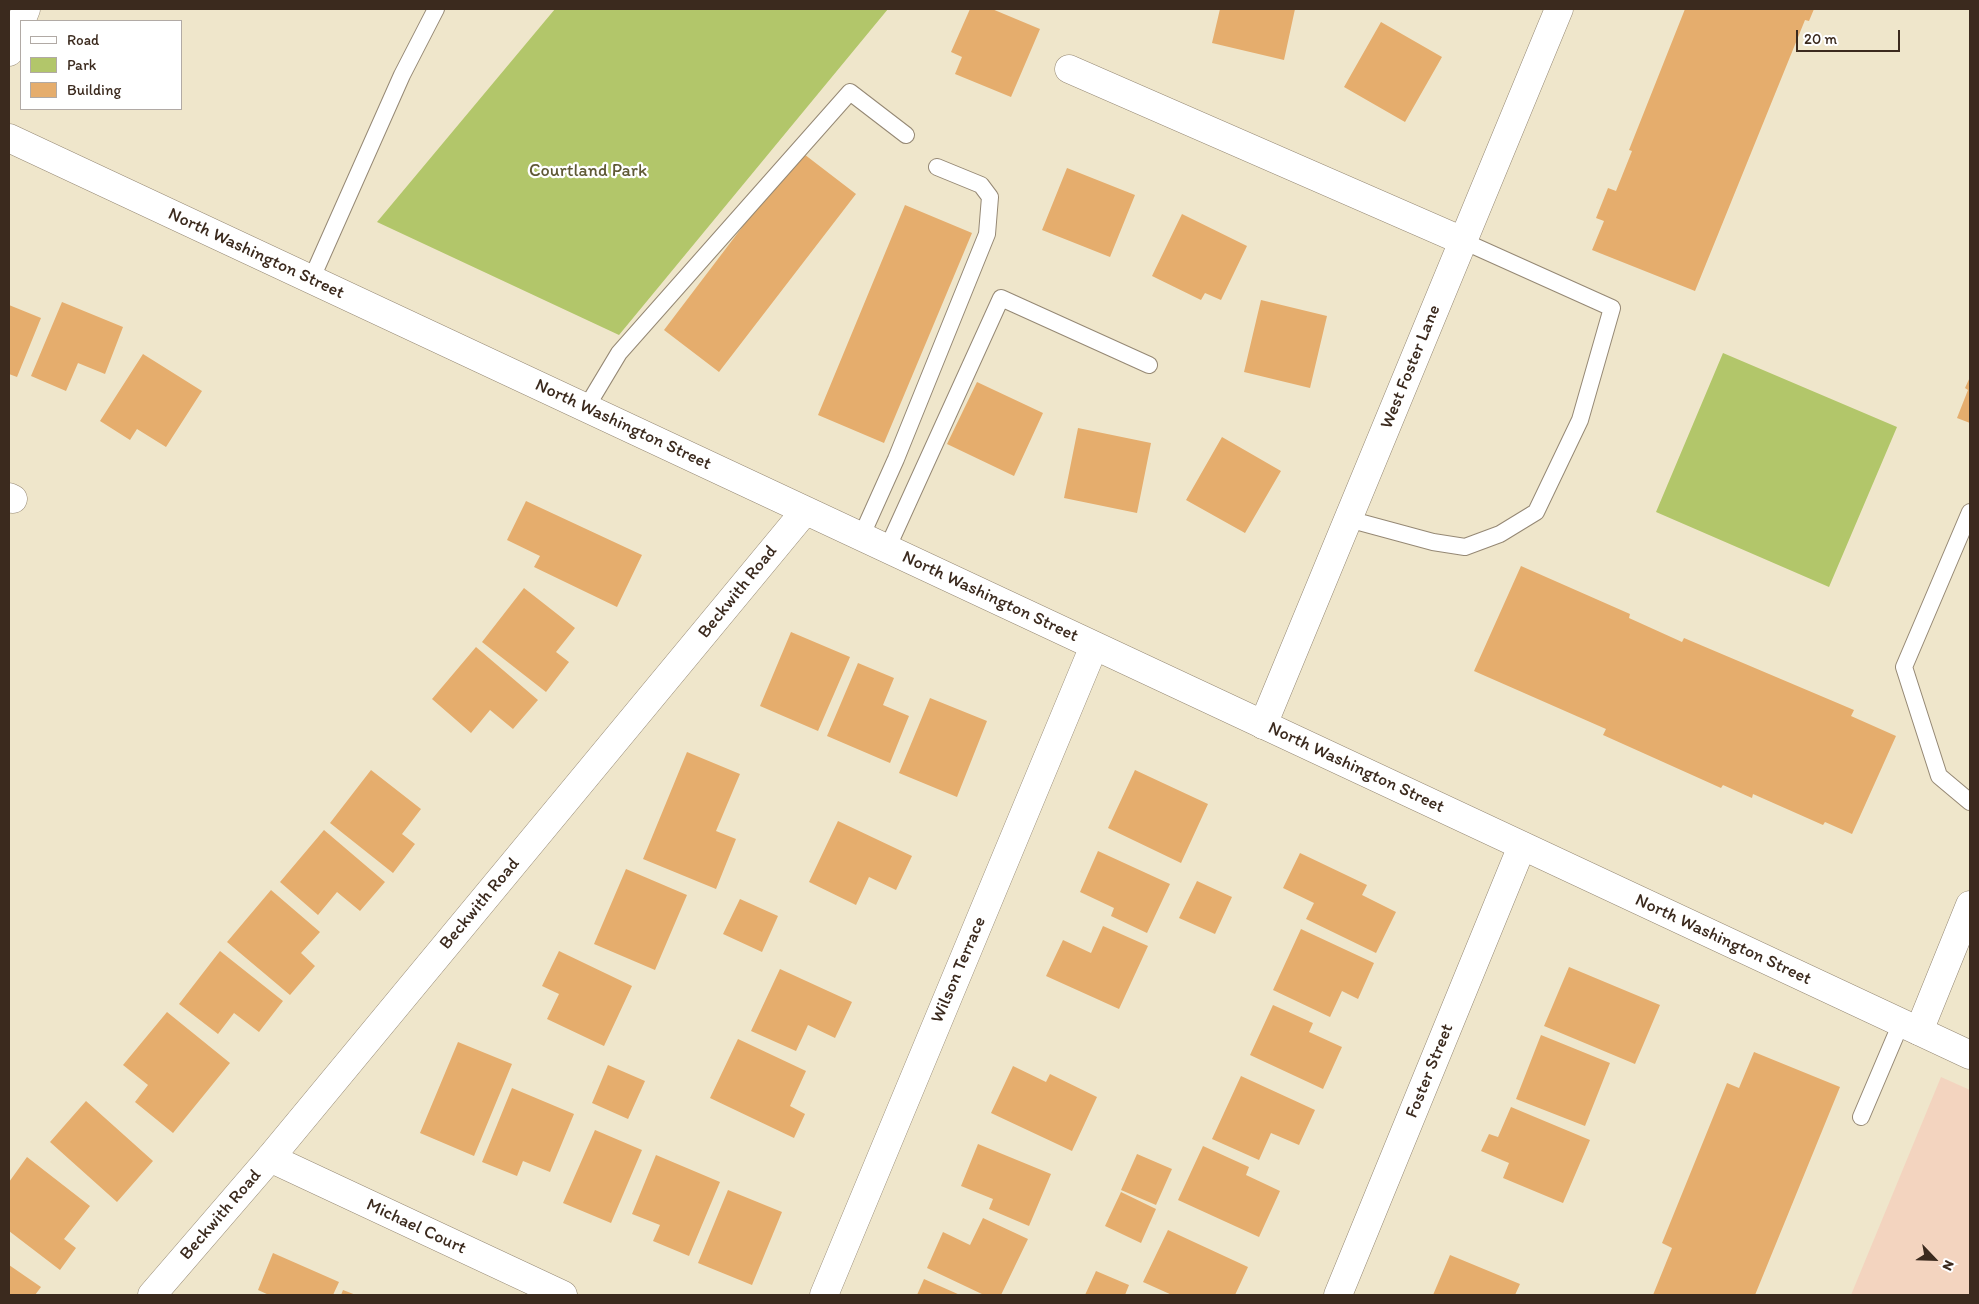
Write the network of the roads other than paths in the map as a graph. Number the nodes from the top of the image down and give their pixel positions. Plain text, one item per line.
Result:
1 (436, 9) edge
2 (1559, 9) edge
3 (20, 24) edge
4 (9, 52) edge
5 (1069, 69) dead end
6 (906, 135) dead end
7 (9, 138) edge
8 (937, 167) dead end
9 (1463, 241) junction
10 (311, 280) junction
11 (1149, 365) dead end
12 (586, 408) junction
13 (805, 511) junction
14 (1970, 512) edge
15 (1348, 519) junction
16 (861, 537) junction
17 (887, 549) junction
18 (1094, 646) junction
19 (1263, 724) junction
20 (1970, 802) edge
21 (1522, 846) junction
22 (1970, 905) edge
23 (1910, 1027) junction
24 (1970, 1055) edge
25 (1861, 1117) dead end
26 (270, 1158) junction
27 (152, 1295) edge
28 (563, 1295) edge
29 (824, 1295) edge
30 (1338, 1295) edge

1 - 10 lane
2 - 9 street, West Foster Lane
3 - 4 street
5 - 9 street
6 - 12 lane
7 - 10 street, North Washington Street
8 - 16 lane
9 - 15 street, West Foster Lane
9 - 15 lane
10 - 12 street, North Washington Street
11 - 17 lane
12 - 13 street, North Washington Street
13 - 16 street, North Washington Street
13 - 26 street, Beckwith Road
14 - 20 lane
15 - 19 street, West Foster Lane
16 - 17 street, North Washington Street
17 - 18 street, North Washington Street
18 - 19 street, North Washington Street
18 - 29 street, Wilson Terrace
19 - 21 street, North Washington Street
21 - 23 street, North Washington Street
21 - 30 street, Foster Street
22 - 23 street
23 - 24 street, North Washington Street
23 - 25 lane
26 - 27 street, Beckwith Road
26 - 28 street, Michael Court

